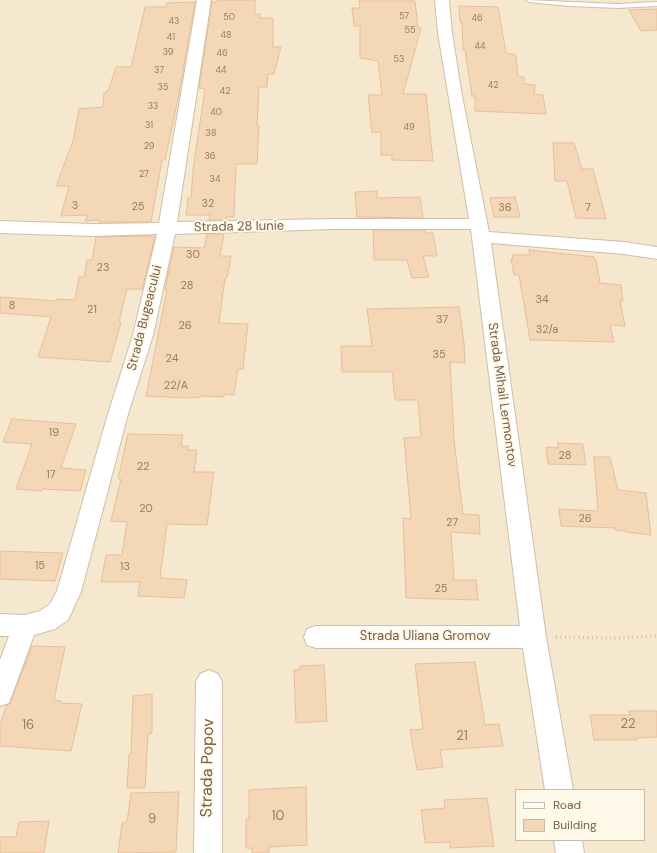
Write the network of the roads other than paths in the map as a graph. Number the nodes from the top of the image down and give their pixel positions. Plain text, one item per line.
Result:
1 (204, 0) edge
2 (442, 0) edge
3 (529, 0) edge
4 (657, 4) edge
5 (0, 227) edge
6 (167, 228) junction
7 (480, 231) junction
8 (657, 253) edge
9 (0, 624) edge
10 (35, 624) junction
11 (316, 637) dead end
12 (534, 637) junction
13 (209, 682) dead end
14 (0, 694) edge
15 (560, 789) edge
16 (568, 841) edge
17 (208, 853) edge
18 (570, 853) edge

1 - 6 street, Strada Bugeacului
2 - 7 street, Strada Mihail Lermontov
3 - 4 lane
5 - 6 street, Strada 28 Iunie
6 - 7 street, Strada 28 Iunie
6 - 10 street, Strada Bugeacului
7 - 8 street, Strada 28 Iunie
7 - 12 street, Strada Mihail Lermontov
9 - 10 street
10 - 14 street, Strada Bugeacului
11 - 12 street, Strada Uliana Gromov
12 - 15 street, Strada Mihail Lermontov
13 - 17 street, Strada Popov
16 - 18 street

